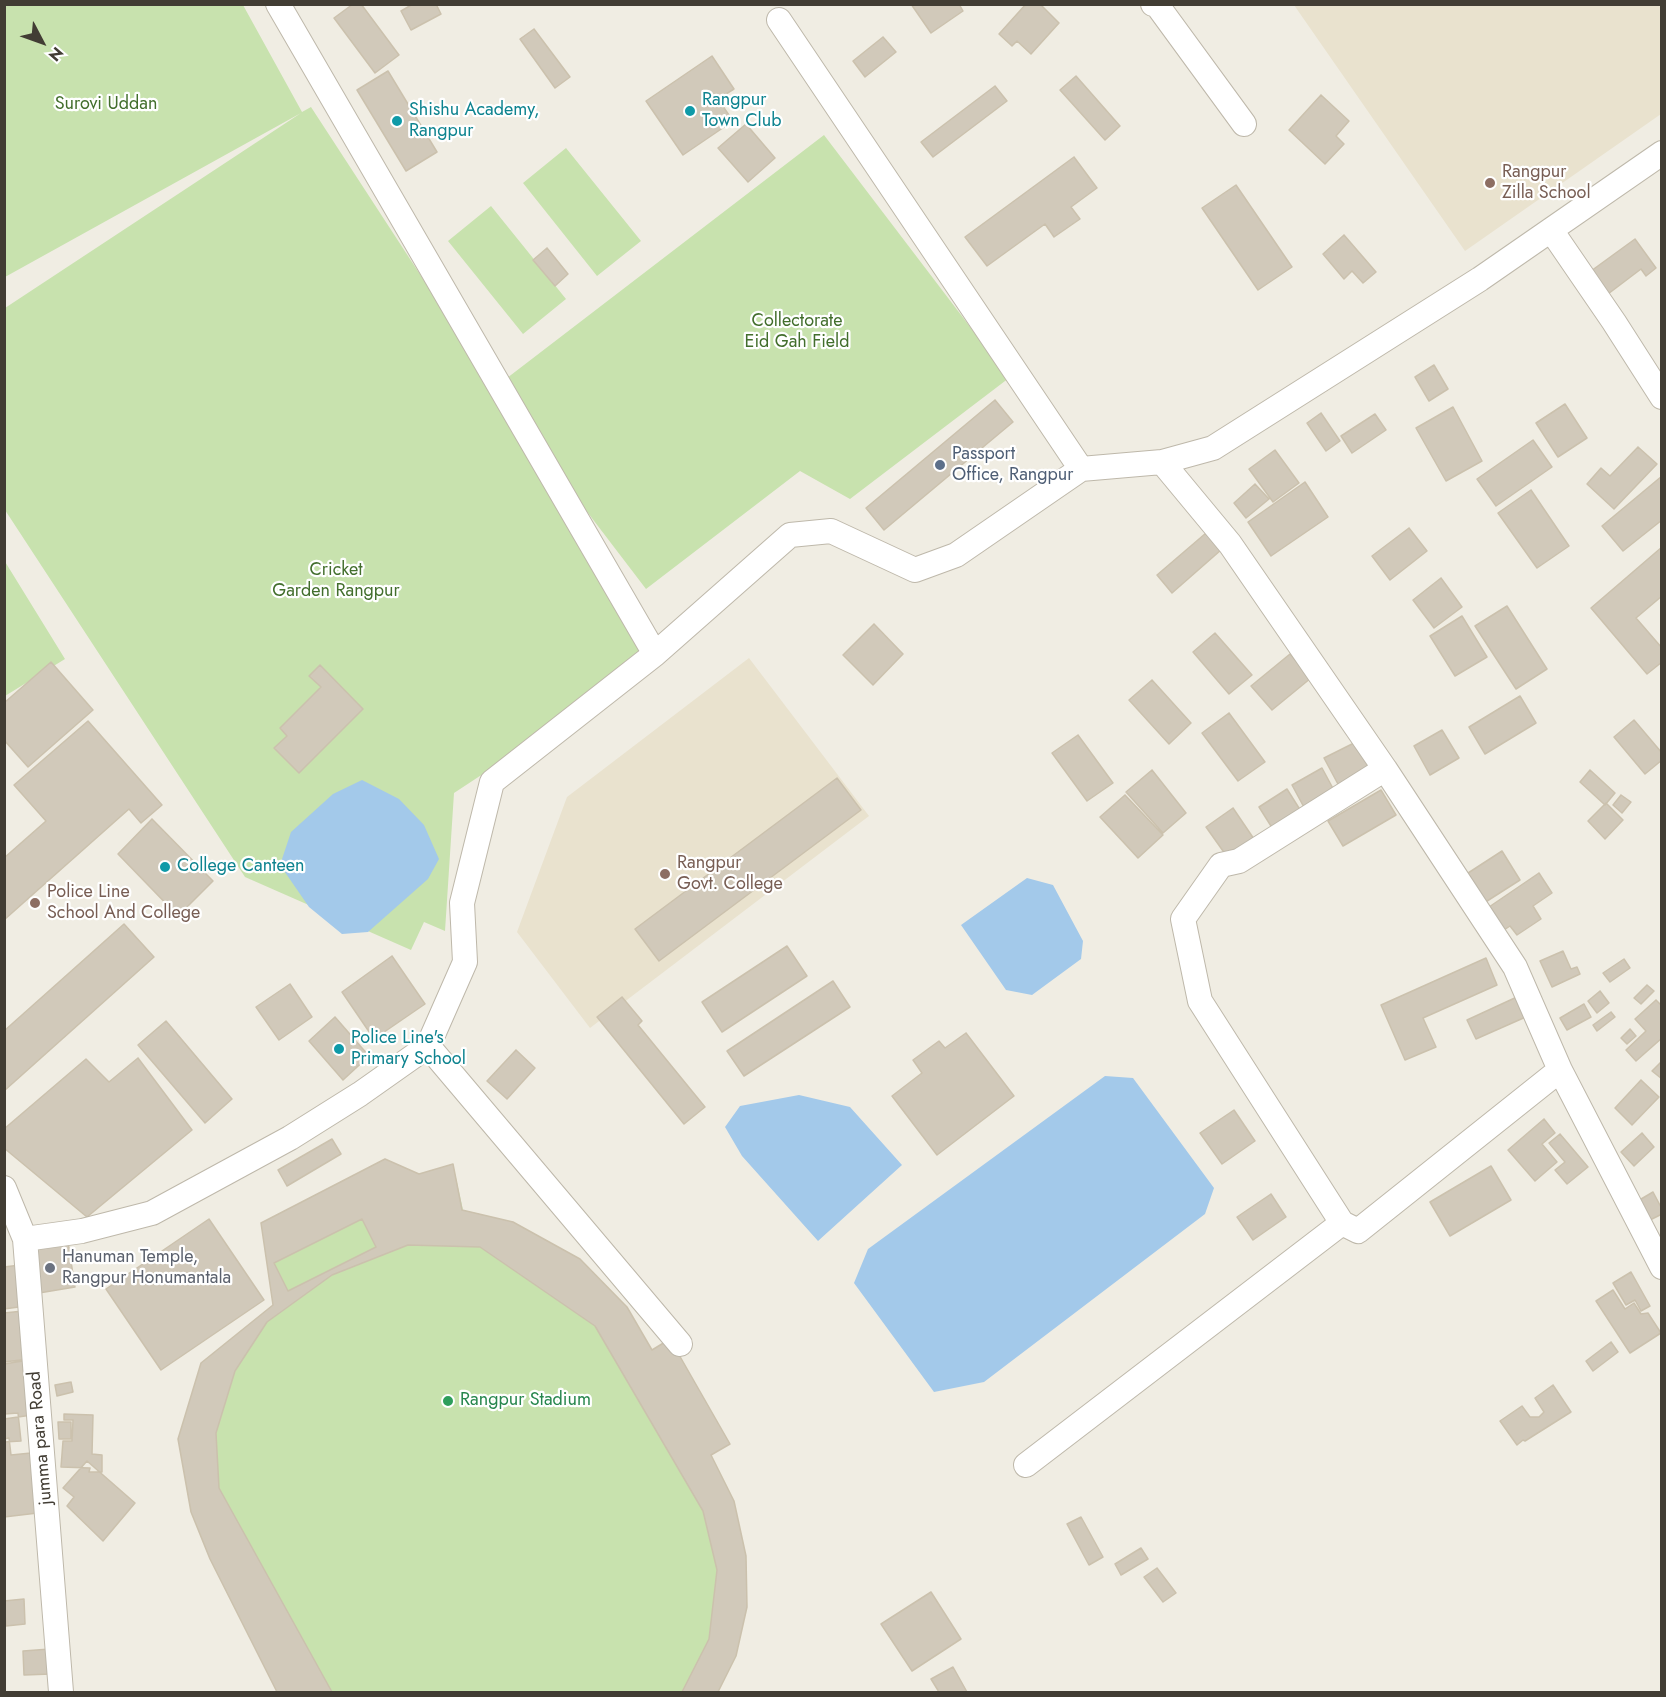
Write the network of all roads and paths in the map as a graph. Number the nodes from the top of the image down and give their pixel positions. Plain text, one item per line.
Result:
1 (278, 4) edge
2 (1152, 4) edge
3 (779, 20) dead end
4 (1244, 124) dead end
5 (1662, 153) edge
6 (1551, 230) junction
7 (1662, 397) edge
8 (1162, 462) junction
9 (1081, 468) junction
10 (654, 654) junction
11 (1385, 769) junction
12 (428, 1046) junction
13 (1560, 1070) junction
14 (4, 1188) edge
15 (1342, 1223) junction
16 (25, 1239) junction
17 (1662, 1267) edge
18 (680, 1344) dead end
19 (1026, 1465) dead end
20 (61, 1692) edge

1 - 10 street
2 - 4 street
3 - 9 street
5 - 6 street
6 - 7 street
6 - 8 street
8 - 9 street
8 - 11 street
9 - 10 street
10 - 12 street
11 - 13 street
11 - 15 street
12 - 16 street
12 - 18 street
13 - 15 street
13 - 17 street
14 - 16 street, jumma para Road
15 - 19 street
16 - 20 street, jumma para Road

